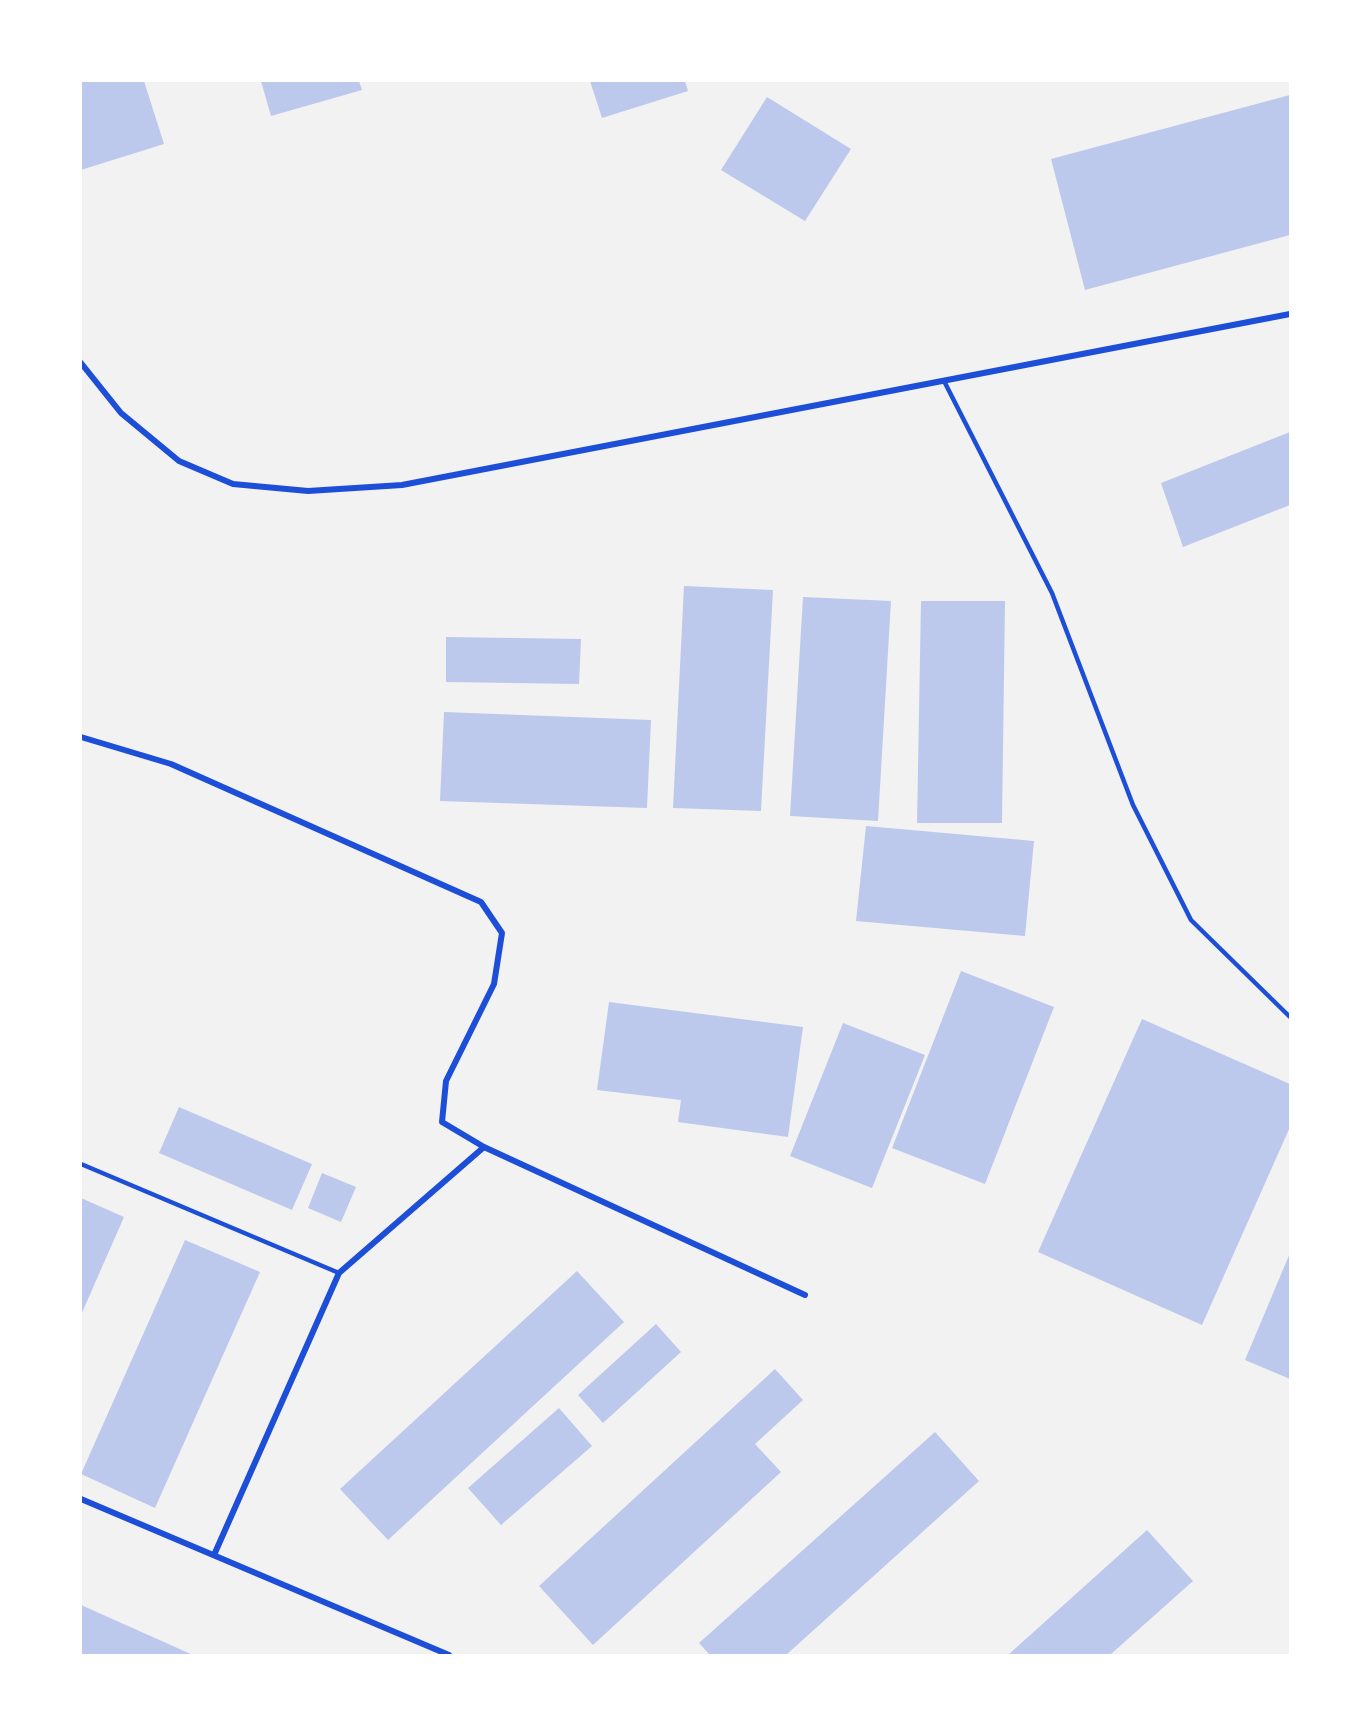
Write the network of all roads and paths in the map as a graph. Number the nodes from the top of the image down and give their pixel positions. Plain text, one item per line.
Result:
1 (1290, 314) edge
2 (81, 363) edge
3 (944, 381) junction
4 (81, 737) edge
5 (1290, 1017) edge
6 (484, 1148) junction
7 (81, 1164) edge
8 (339, 1273) junction
9 (805, 1295) dead end
10 (81, 1499) edge
11 (214, 1555) junction
12 (449, 1655) edge

1 - 3 street
2 - 3 street
3 - 5 lane
4 - 6 street
6 - 8 street
6 - 9 street
7 - 8 lane
8 - 11 street
10 - 11 street
11 - 12 street

